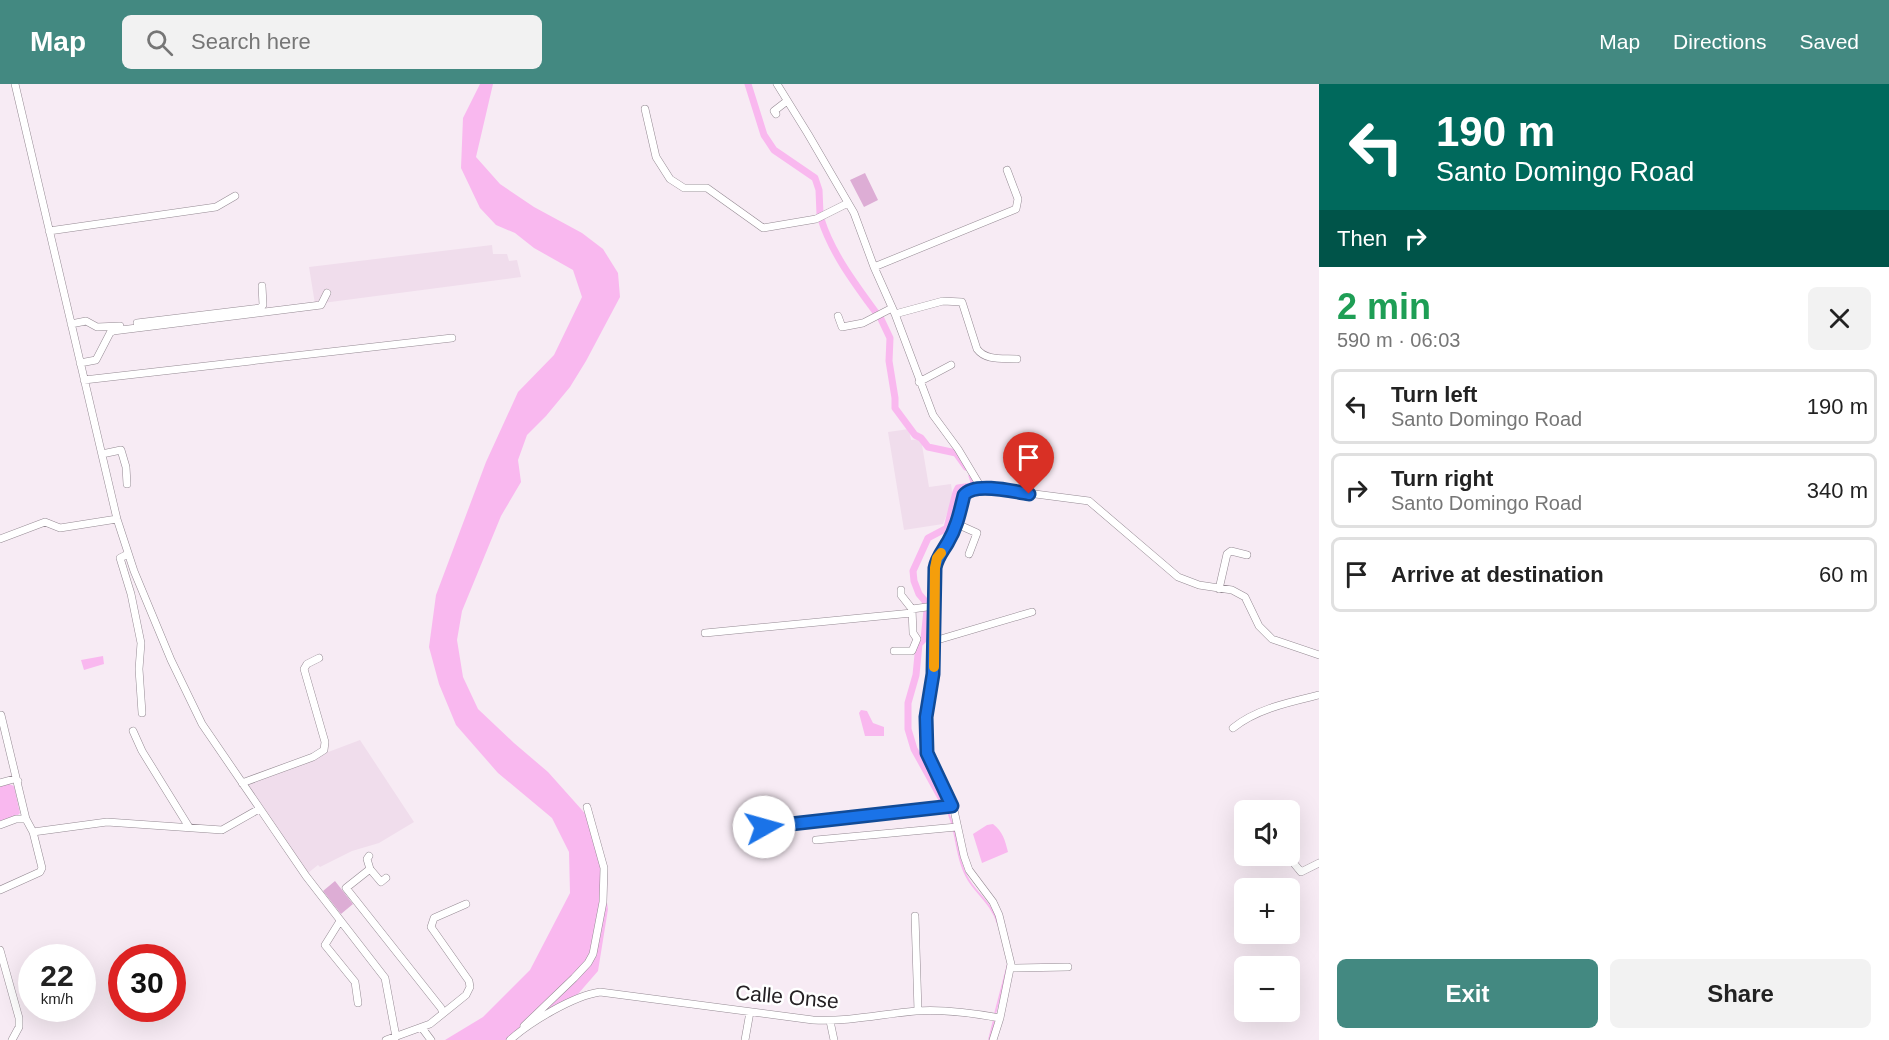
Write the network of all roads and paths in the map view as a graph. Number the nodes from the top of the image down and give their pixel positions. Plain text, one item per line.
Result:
1 (15, 84) edge
2 (777, 84) edge
3 (787, 101) junction
4 (645, 109) dead end
5 (776, 114) dead end
6 (1007, 170) dead end
7 (235, 196) dead end
8 (848, 203) junction
9 (49, 231) junction
10 (874, 267) junction
11 (262, 286) dead end
12 (327, 293) dead end
13 (894, 311) junction
14 (838, 316) dead end
15 (71, 324) junction
16 (452, 338) dead end
17 (1017, 359) dead end
18 (80, 363) junction
19 (951, 365) dead end
20 (84, 380) junction
21 (919, 382) junction
22 (102, 454) junction
23 (127, 484) dead end
24 (982, 489) junction
25 (117, 519) junction
26 (957, 524) junction
27 (0, 539) edge
28 (128, 554) junction
29 (969, 554) dead end
30 (1247, 555) dead end
31 (1219, 589) junction
32 (901, 590) dead end
33 (929, 607) junction
34 (912, 611) junction
35 (1032, 612) dead end
36 (705, 633) dead end
37 (934, 641) junction
38 (894, 651) dead end
39 (1319, 655) edge
40 (319, 658) dead end
41 (1319, 695) edge
42 (142, 712) dead end
43 (1, 715) edge
44 (1233, 728) dead end
45 (133, 731) dead end
46 (18, 781) junction
47 (0, 783) edge
48 (242, 783) junction
49 (952, 806) junction
50 (587, 807) dead end
51 (259, 809) junction
52 (26, 819) junction
53 (0, 825) edge
54 (189, 827) junction
55 (764, 827) dead end
56 (957, 827) junction
57 (33, 832) junction
58 (816, 840) dead end
59 (369, 856) dead end
60 (1319, 863) edge
61 (1296, 866) edge
62 (370, 869) junction
63 (386, 878) dead end
64 (0, 890) edge
65 (466, 904) dead end
66 (915, 916) dead end
67 (340, 921) junction
68 (0, 950) edge
69 (1068, 967) dead end
70 (1011, 968) junction
71 (358, 1003) dead end
72 (918, 1011) junction
73 (750, 1012) junction
74 (443, 1013) junction
75 (996, 1017) junction
76 (830, 1021) junction
77 (422, 1028) junction
78 (518, 1032) junction
79 (396, 1037) junction
80 (12, 1040) edge
81 (386, 1040) edge
82 (431, 1040) edge
83 (510, 1040) edge
84 (745, 1040) edge
85 (834, 1040) edge
86 (993, 1040) edge

1 - 9 street
2 - 3 street
3 - 5 street
3 - 8 street
4 - 8 street
6 - 10 street
7 - 9 street
8 - 10 street
9 - 15 street
10 - 13 street
11 - 15 street
12 - 18 street
13 - 14 street
13 - 17 street
13 - 21 street
15 - 18 street
16 - 20 street
18 - 20 street
19 - 21 street
20 - 22 street
21 - 24 street
22 - 23 street
22 - 25 street
24 - 26 street
24 - 31 street
25 - 27 street
25 - 28 street
26 - 29 street
26 - 33 street
28 - 42 street
28 - 48 street
30 - 31 street
31 - 39 street
32 - 34 street
33 - 34 street
33 - 37 street
34 - 36 street
34 - 38 street
35 - 37 street
37 - 49 street
40 - 48 street
41 - 44 street
43 - 46 street
45 - 54 street
46 - 47 street
46 - 52 street
48 - 51 street
49 - 55 street
49 - 56 street
50 - 78 street
51 - 54 street
51 - 67 street
52 - 53 street
52 - 57 street
54 - 57 street
56 - 58 street
56 - 70 street
57 - 64 street
59 - 62 street
60 - 61 street
62 - 63 street
62 - 74 street
65 - 74 street
66 - 72 street
67 - 71 street
67 - 79 street
68 - 80 street
69 - 70 street
70 - 75 street
72 - 75 street, Calle Onse
72 - 76 street, Calle Onse
73 - 76 street, Calle Onse
73 - 78 street, Calle Onse
73 - 84 street
74 - 77 street
75 - 86 street
76 - 85 street
77 - 79 street
77 - 82 street
78 - 83 street
79 - 81 street

